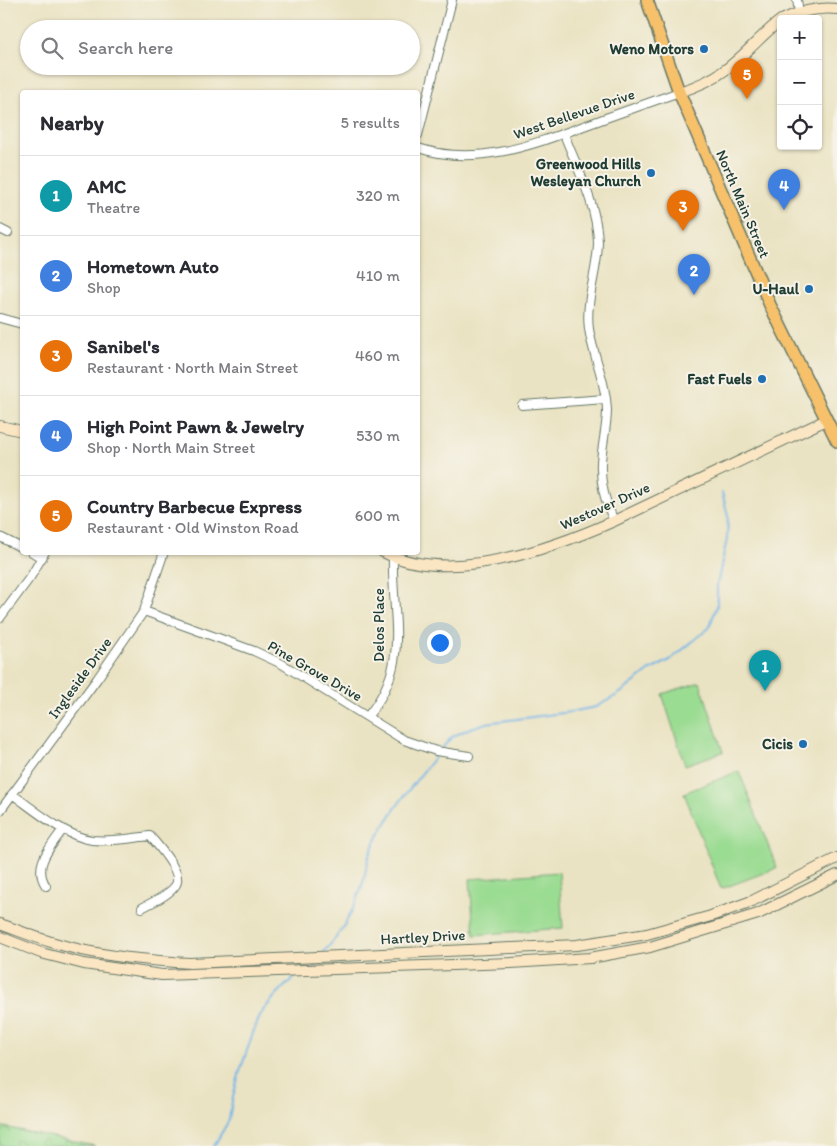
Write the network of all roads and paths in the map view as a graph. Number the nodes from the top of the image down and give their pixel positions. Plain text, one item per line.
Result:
1 (452, 0) edge
2 (647, 0) edge
3 (797, 0) edge
4 (837, 9) edge
5 (799, 12) junction
6 (793, 15) edge
7 (777, 24) edge
8 (680, 92) junction
9 (420, 127) edge
10 (564, 134) junction
11 (420, 148) edge
12 (0, 229) edge
13 (8, 233) dead end
14 (0, 318) edge
15 (20, 323) edge
16 (606, 399) junction
17 (522, 405) dead end
18 (826, 420) junction
19 (0, 426) edge
20 (20, 431) edge
21 (837, 441) edge
22 (614, 521) junction
23 (0, 537) edge
24 (20, 547) edge
25 (43, 555) edge
26 (163, 555) edge
27 (388, 555) edge
28 (391, 555) edge
29 (144, 611) junction
30 (0, 618) edge
31 (367, 718) junction
32 (469, 756) dead end
33 (12, 794) junction
34 (0, 811) edge
35 (63, 829) junction
36 (837, 858) edge
37 (837, 875) edge
38 (46, 886) dead end
39 (142, 908) dead end
40 (0, 924) edge
41 (0, 938) edge

1 - 9 street
2 - 8 main road, North Main Street
3 - 5 street
4 - 5 street
5 - 6 street
7 - 8 street
8 - 10 street, West Bellevue Drive
8 - 18 main road, North Main Street
10 - 11 street, West Bellevue Drive
10 - 16 street
12 - 13 street
14 - 15 street
16 - 17 street
16 - 22 street
18 - 21 main road, North Main Street
18 - 22 street, Westover Drive
19 - 20 street
22 - 28 street, Westover Drive
23 - 24 street
25 - 30 street
26 - 29 street, Ingleside Drive
27 - 31 street, Delos Place
29 - 31 street, Pine Grove Drive
29 - 33 street, Ingleside Drive
31 - 32 street, Pine Grove Drive
33 - 34 street, Ingleside Drive
33 - 35 street
35 - 38 street
35 - 39 street
36 - 40 street, Hartley Drive
37 - 41 street, Hartley Drive

